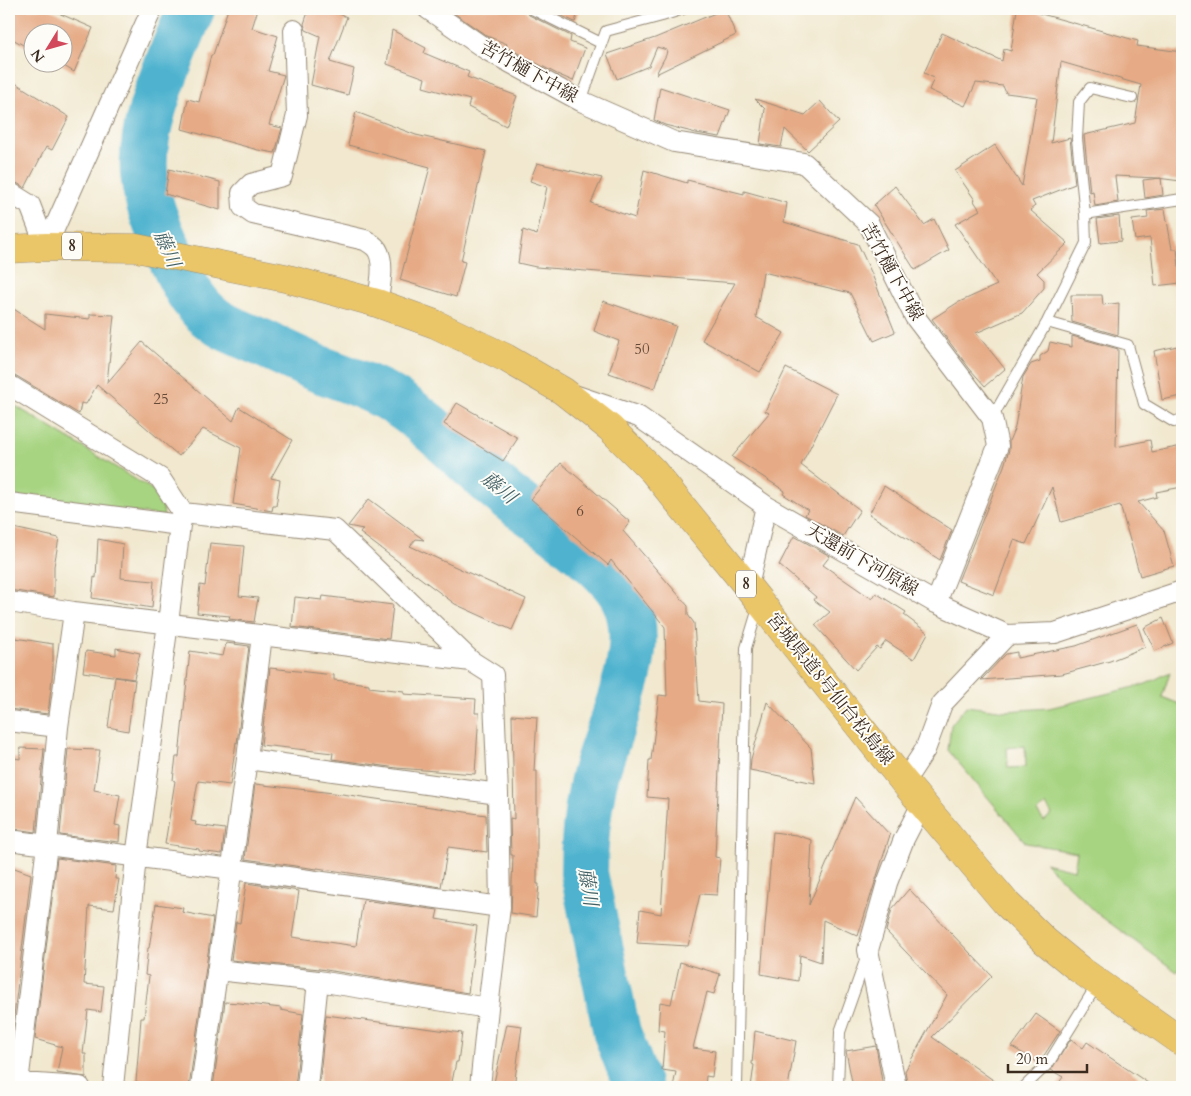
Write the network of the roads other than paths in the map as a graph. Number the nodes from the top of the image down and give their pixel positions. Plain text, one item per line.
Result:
1 (152, 9) edge
2 (428, 9) edge
3 (532, 9) edge
4 (683, 9) edge
5 (294, 30) dead end
6 (602, 43) junction
7 (1132, 98) dead end
8 (581, 101) junction
9 (9, 192) edge
10 (1182, 199) edge
11 (1085, 214) junction
12 (46, 247) junction
13 (9, 249) edge
14 (377, 303) junction
15 (1046, 322) junction
16 (9, 385) edge
17 (563, 391) junction
18 (992, 418) junction
19 (1182, 418) edge
20 (9, 503) edge
21 (766, 506) junction
22 (181, 519) junction
23 (1182, 592) edge
24 (754, 595) junction
25 (9, 602) edge
26 (936, 603) junction
27 (74, 612) junction
28 (168, 623) junction
29 (262, 635) junction
30 (1007, 635) junction
31 (471, 661) junction
32 (9, 720) edge
33 (58, 727) junction
34 (248, 759) junction
35 (904, 782) junction
36 (498, 794) junction
37 (922, 804) junction
38 (9, 840) edge
39 (48, 845) junction
40 (136, 857) junction
41 (232, 869) junction
42 (500, 907) junction
43 (868, 950) junction
44 (217, 970) junction
45 (318, 981) junction
46 (1098, 983) junction
47 (488, 1008) junction
48 (1182, 1042) edge
49 (14, 1082) edge
50 (80, 1087) edge
51 (113, 1087) edge
52 (201, 1087) edge
53 (307, 1087) edge
54 (480, 1087) edge
55 (737, 1087) edge
56 (838, 1087) edge
57 (896, 1087) edge
58 (1024, 1087) edge

1 - 12 street
2 - 8 street, 苦竹樋下中線
3 - 6 lane
4 - 6 lane
5 - 14 street
6 - 8 lane
7 - 11 lane
8 - 18 street, 苦竹樋下中線
9 - 12 street
10 - 11 lane
11 - 15 lane
12 - 13 main road, 宮城県道8号仙台松島線 / 8
12 - 14 main road, 宮城県道8号仙台松島線 / 8
14 - 17 main road, 宮城県道8号仙台松島線 / 8
15 - 18 lane
15 - 19 lane
16 - 22 street
17 - 21 street, 天還前下河原線
17 - 24 main road, 宮城県道8号仙台松島線 / 8
18 - 26 street, 苦竹樋下中線
20 - 22 street
21 - 24 street
21 - 26 street, 天還前下河原線
22 - 28 street
22 - 31 street
23 - 30 street, 天還前下河原線
24 - 35 main road, 宮城県道8号仙台松島線 / 8
24 - 55 lane
25 - 27 street
26 - 30 street, 天還前下河原線
27 - 28 street
27 - 33 street
28 - 29 street
28 - 40 street
29 - 31 street
29 - 34 street
30 - 35 street
31 - 36 street
32 - 33 street
33 - 39 street
34 - 36 street
34 - 41 street
35 - 37 main road, 宮城県道8号仙台松島線 / 8
36 - 42 street
37 - 43 street
37 - 46 main road, 宮城県道8号仙台松島線 / 8
38 - 39 street
39 - 40 street
39 - 49 street
40 - 41 street
40 - 51 street
41 - 42 street
41 - 44 street
42 - 47 street
43 - 56 lane
43 - 57 street
44 - 45 street
44 - 52 street
45 - 47 street
45 - 53 street
46 - 48 main road, 宮城県道8号仙台松島線 / 8
46 - 58 lane
47 - 54 street
49 - 50 street

